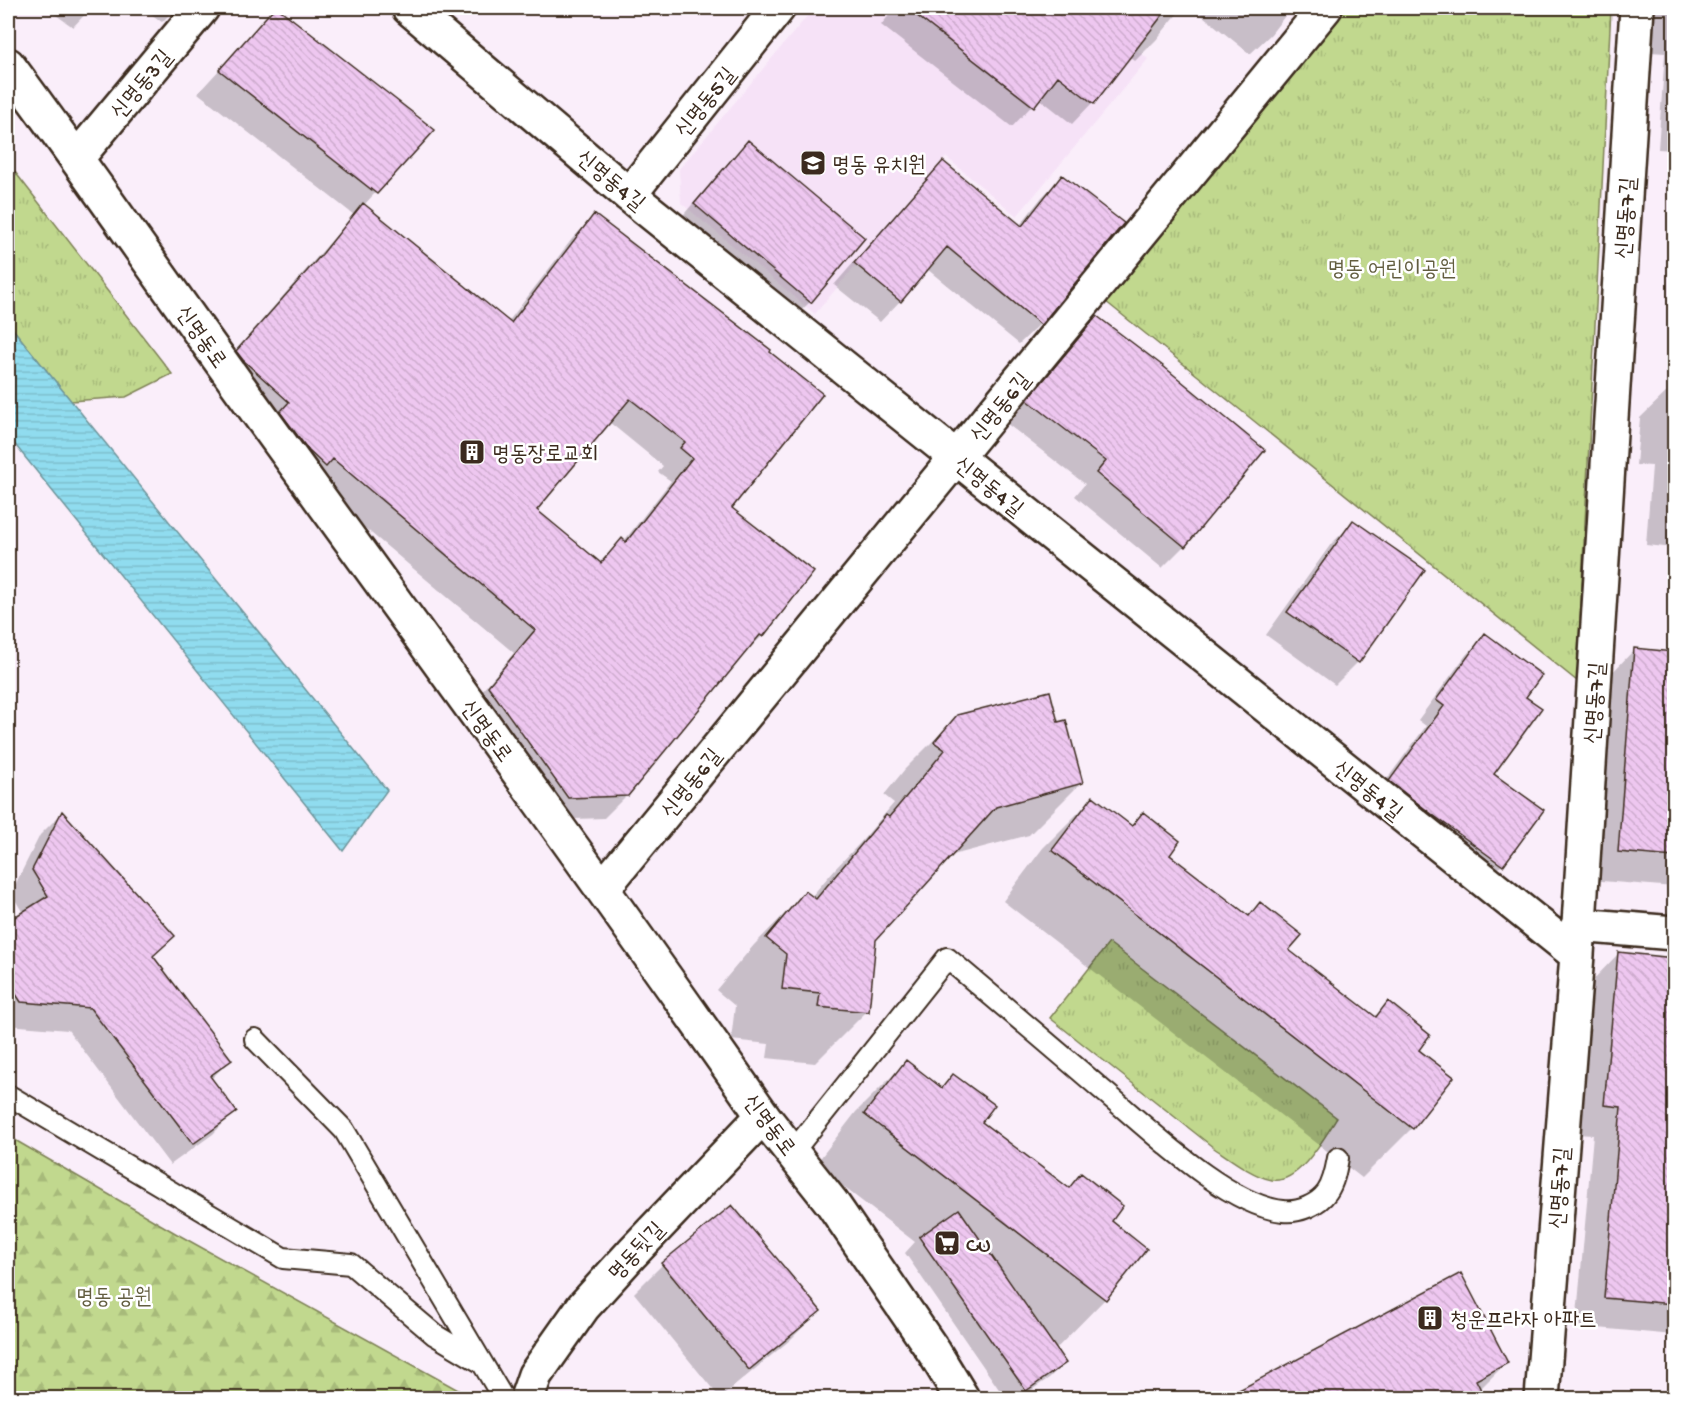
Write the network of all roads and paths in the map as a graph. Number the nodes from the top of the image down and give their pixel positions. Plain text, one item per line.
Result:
1 (202, 8) edge
2 (409, 8) edge
3 (778, 8) edge
4 (1326, 8) edge
5 (1637, 8) edge
6 (8, 65) edge
7 (77, 158) junction
8 (629, 195) junction
9 (956, 458) junction
10 (603, 888) junction
11 (1674, 933) edge
12 (1577, 940) junction
13 (255, 1039) dead end
14 (8, 1095) edge
15 (763, 1116) junction
16 (792, 1153) junction
17 (1338, 1158) dead end
18 (482, 1363) junction
19 (503, 1398) edge
20 (527, 1398) edge
21 (962, 1398) edge
22 (1542, 1398) edge

1 - 7 street, 신명동3길
2 - 8 street, 신명동4길
3 - 8 street, 신명동5길
4 - 9 street, 신명동6길
5 - 12 street, 신명동7길
6 - 7 street, 신명동로
7 - 10 street, 신명동로
8 - 9 street, 신명동4길
9 - 10 street, 신명동6길
9 - 12 street, 신명동4길
10 - 15 street, 신명동로
11 - 12 street
12 - 22 street, 신명동7길
13 - 18 lane
14 - 18 lane
15 - 16 street, 신명동로
15 - 20 street, 명동뒷길
16 - 17 lane
16 - 21 street, 신명동로
18 - 19 lane

